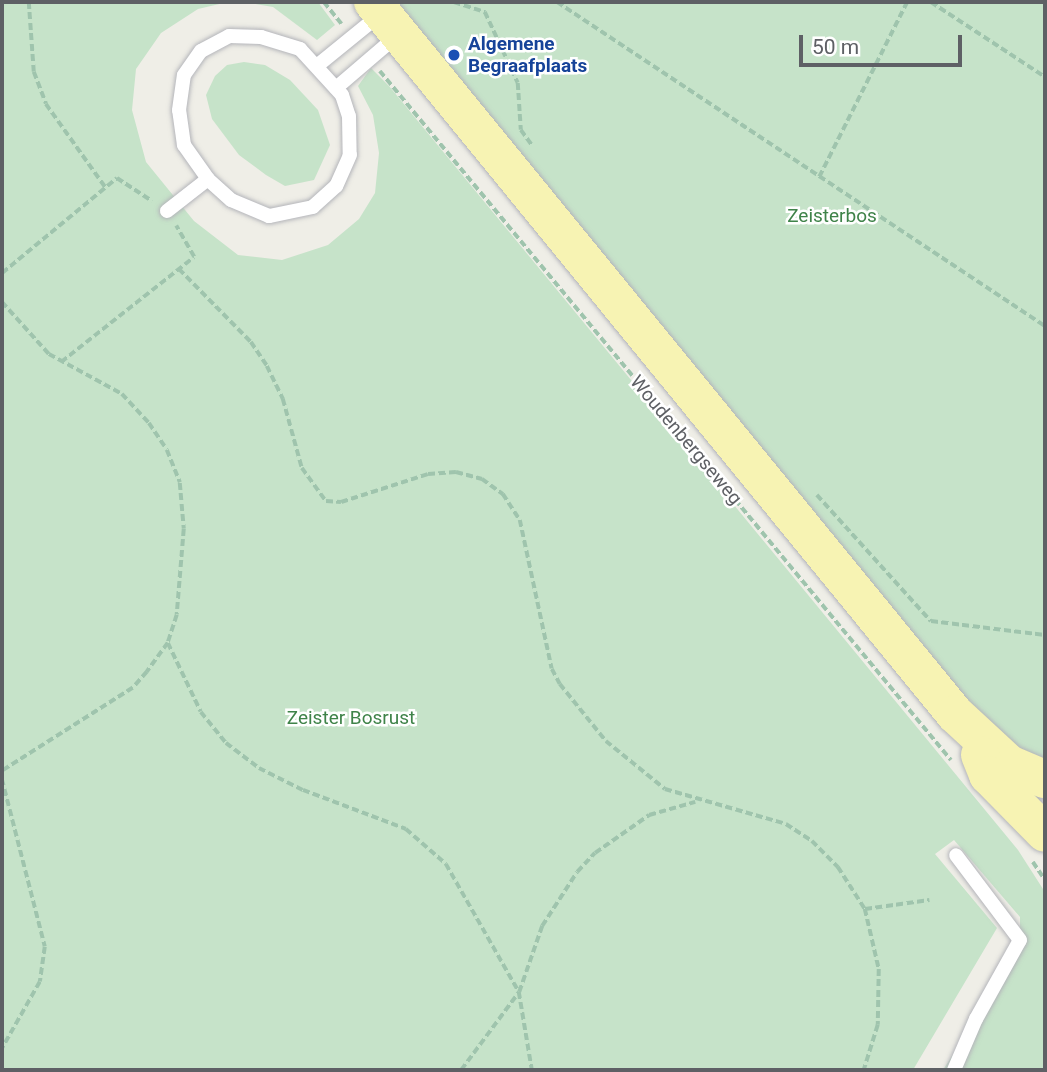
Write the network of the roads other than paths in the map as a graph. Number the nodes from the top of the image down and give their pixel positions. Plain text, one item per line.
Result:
1 (385, 16) edge
2 (318, 65) junction
3 (336, 88) junction
4 (208, 179) junction
5 (167, 211) road end
6 (971, 731) junction
7 (1038, 784) edge
8 (1037, 844) edge
9 (956, 855) dead end
10 (954, 1070) edge

1 - 2 lane
1 - 3 lane
1 - 6 main road, Woudenbergseweg
2 - 3 lane
2 - 4 lane
3 - 4 lane
4 - 5 lane
6 - 7 main road, Woudenbergseweg
6 - 8 main road
9 - 10 lane

